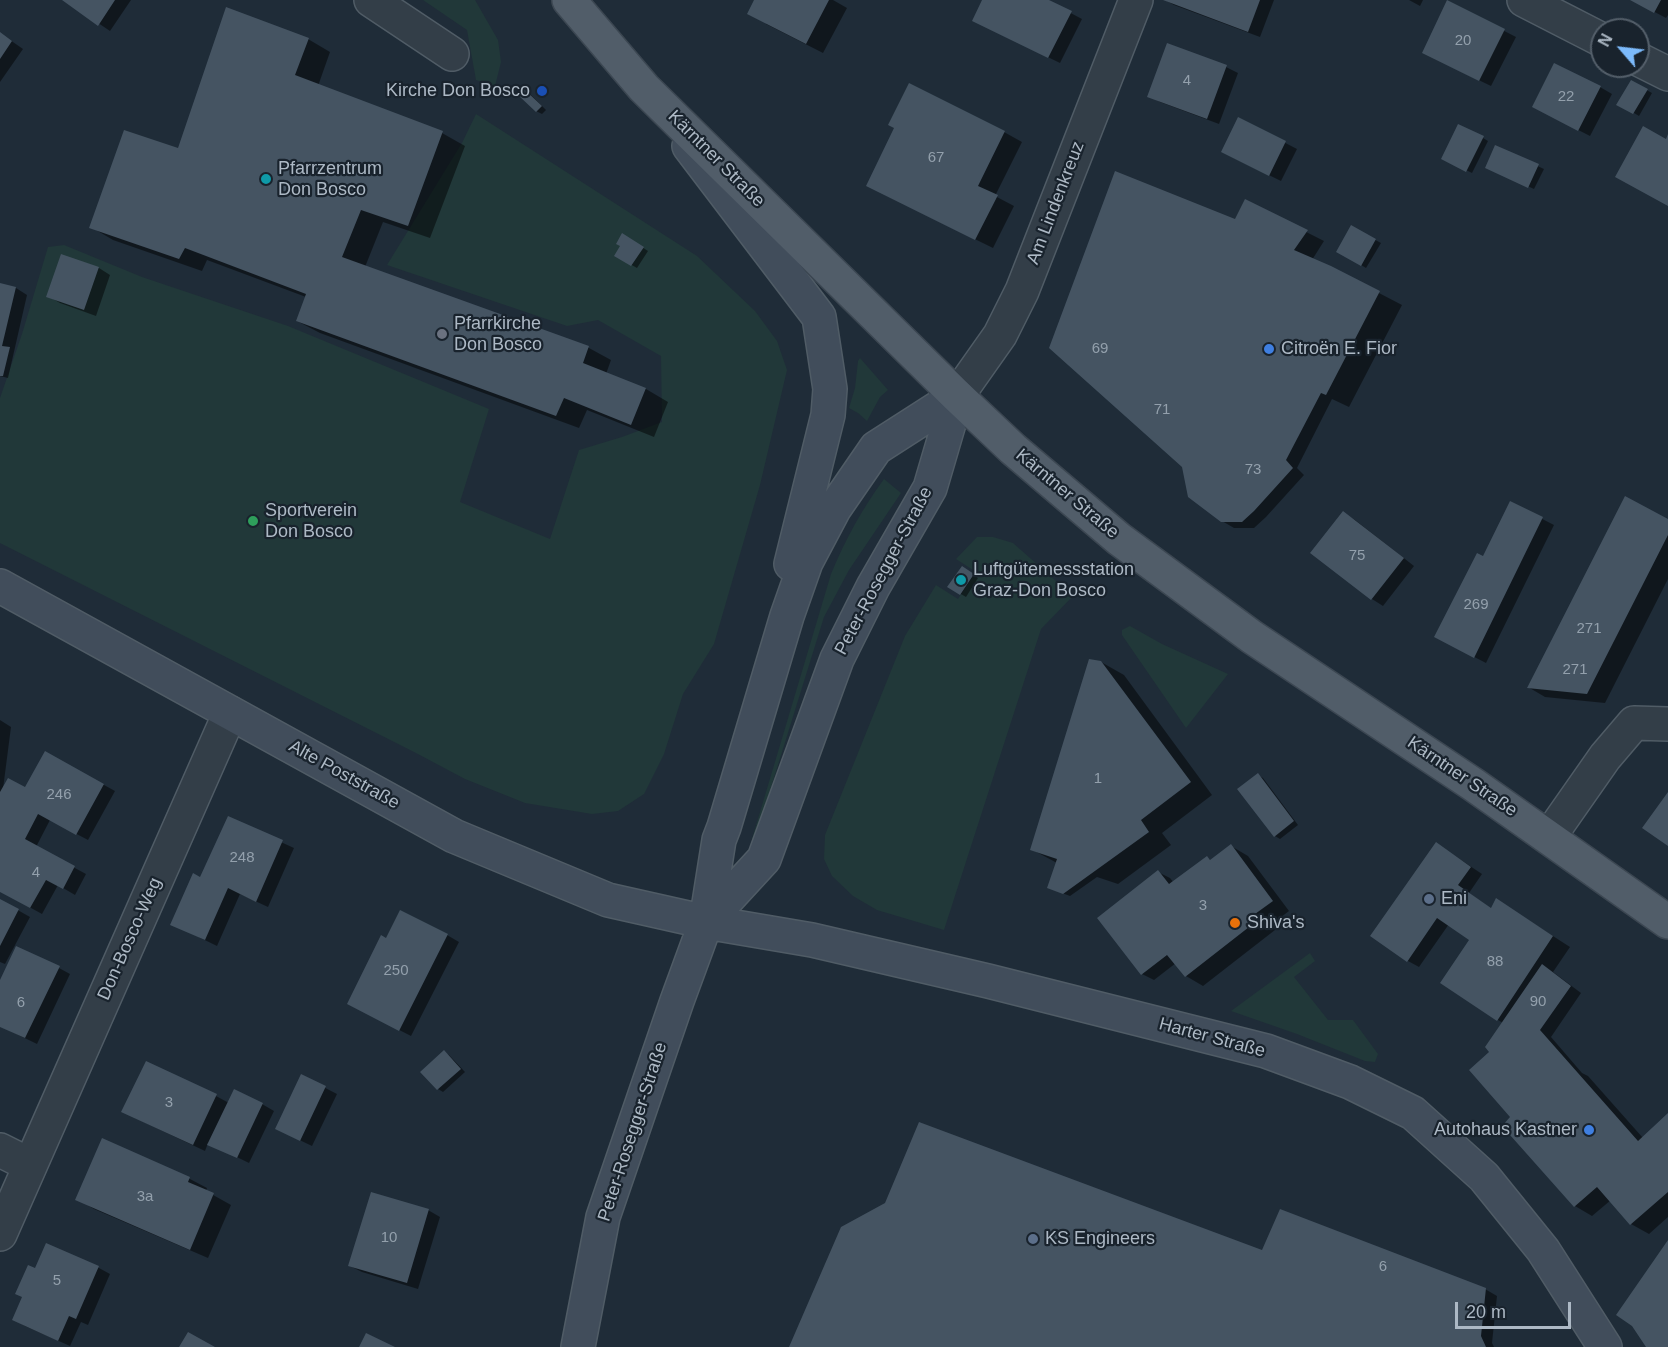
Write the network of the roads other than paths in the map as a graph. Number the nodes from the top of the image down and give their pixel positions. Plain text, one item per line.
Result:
1 (371, 0) edge
2 (569, 0) edge
3 (1136, 0) edge
4 (1524, 0) edge
5 (1590, 34) edge
6 (452, 54) dead end
7 (1650, 65) edge
8 (1668, 74) edge
9 (644, 88) junction
10 (957, 396) junction
11 (0, 586) edge
12 (788, 616) junction
13 (230, 712) junction
14 (1668, 724) edge
15 (1549, 837) junction
16 (706, 922) junction
17 (1668, 922) edge
18 (0, 1150) edge
19 (30, 1165) junction
20 (0, 1234) edge
21 (578, 1347) edge
22 (1605, 1347) edge

1 - 6 street
2 - 9 main road, Kärntner Straße
3 - 10 street, Am Lindenkreuz
4 - 5 street
7 - 8 street
9 - 10 main road, Kärntner Straße
9 - 12 main road
10 - 12 main road, Peter-Rosegger-Straße
10 - 15 main road, Kärntner Straße
10 - 16 main road, Peter-Rosegger-Straße
11 - 13 main road, Alte Poststraße
12 - 16 main road, Peter-Rosegger-Straße
13 - 16 main road, Alte Poststraße
13 - 19 street, Don-Bosco-Weg
14 - 15 street
15 - 17 main road, Kärntner Straße
16 - 21 main road, Peter-Rosegger-Straße
16 - 22 main road, Harter Straße
18 - 19 street
19 - 20 street, Don-Bosco-Weg

